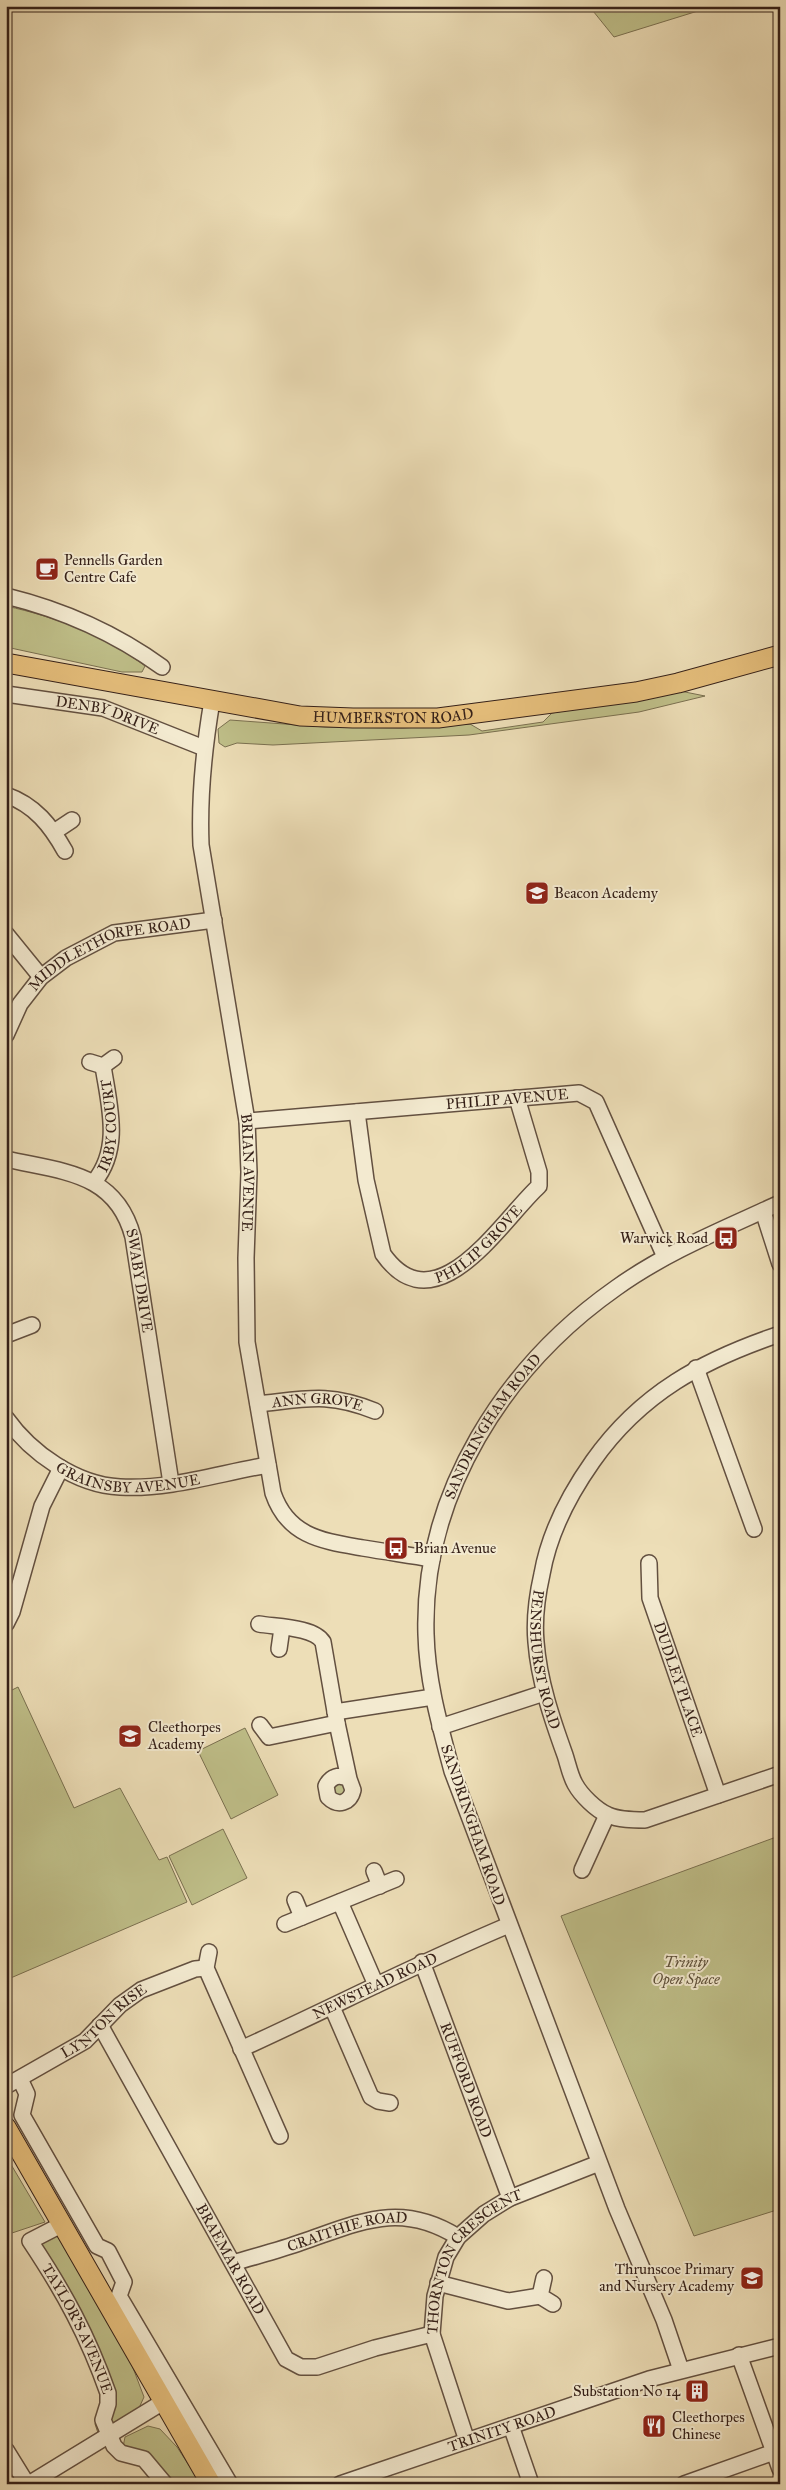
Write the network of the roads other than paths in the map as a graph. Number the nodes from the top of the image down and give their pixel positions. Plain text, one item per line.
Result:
1 (6, 596) edge
2 (780, 655) edge
3 (6, 663) edge
4 (162, 667) dead end
5 (6, 694) edge
6 (212, 701) junction
7 (204, 748) junction
8 (6, 796) edge
9 (72, 820) dead end
10 (54, 832) junction
11 (66, 851) dead end
12 (214, 920) junction
13 (6, 934) edge
14 (41, 977) junction
15 (6, 1035) edge
16 (102, 1062) dead end
17 (517, 1098) junction
18 (357, 1112) junction
19 (247, 1122) junction
20 (6, 1159) edge
21 (94, 1182) junction
22 (780, 1203) edge
23 (763, 1211) junction
24 (665, 1257) junction
25 (780, 1264) edge
26 (32, 1325) dead end
27 (780, 1334) edge
28 (6, 1335) edge
29 (696, 1368) junction
30 (258, 1404) junction
31 (375, 1411) dead end
32 (6, 1418) edge
33 (268, 1465) junction
34 (61, 1468) junction
35 (171, 1483) junction
36 (754, 1529) dead end
37 (432, 1559) junction
38 (649, 1563) dead end
39 (6, 1624) edge
40 (259, 1624) dead end
41 (282, 1628) junction
42 (279, 1649) dead end
43 (544, 1693) junction
44 (433, 1697) junction
45 (336, 1718) junction
46 (260, 1725) dead end
47 (440, 1727) junction
48 (780, 1774) edge
49 (348, 1780) dead end
50 (718, 1795) junction
51 (607, 1815) junction
52 (582, 1870) dead end
53 (374, 1871) dead end
54 (396, 1879) dead end
55 (380, 1886) junction
56 (295, 1900) dead end
57 (340, 1902) junction
58 (302, 1917) junction
59 (284, 1924) dead end
60 (509, 1925) junction
61 (210, 1952) dead end
62 (422, 1962) junction
63 (206, 1968) junction
64 (376, 1985) junction
65 (332, 2007) junction
66 (100, 2025) junction
67 (241, 2048) junction
68 (20, 2079) junction
69 (6, 2086) edge
70 (390, 2103) dead end
71 (6, 2127) edge
72 (280, 2136) dead end
73 (599, 2163) junction
74 (510, 2198) junction
75 (61, 2225) junction
76 (458, 2237) junction
77 (233, 2263) junction
78 (116, 2266) junction
79 (91, 2277) junction
80 (544, 2278) dead end
81 (438, 2283) junction
82 (540, 2296) junction
83 (554, 2304) dead end
84 (432, 2334) junction
85 (780, 2346) edge
86 (739, 2356) junction
87 (681, 2370) junction
88 (163, 2402) junction
89 (511, 2426) junction
90 (108, 2434) junction
91 (467, 2441) junction
92 (6, 2450) edge
93 (774, 2452) junction
94 (780, 2469) edge
95 (28, 2484) edge
96 (165, 2484) edge
97 (211, 2484) edge
98 (230, 2484) edge
99 (340, 2484) edge
100 (531, 2484) edge
101 (684, 2484) edge

1 - 4 street
2 - 6 main road, HUMBERSTON ROAD
3 - 6 main road, HUMBERSTON ROAD
5 - 7 street, DENBY DRIVE
6 - 7 street, BRIAN AVENUE
7 - 12 street, BRIAN AVENUE
8 - 10 street
9 - 10 street
10 - 11 street
12 - 14 street, MIDDLETHORPE ROAD
12 - 19 street, BRIAN AVENUE
13 - 14 street
14 - 15 street, MIDDLETHORPE ROAD
16 - 21 street, IRBY COURT
17 - 18 street, PHILIP AVENUE
17 - 18 street, PHILIP GROVE
17 - 24 street, PHILIP AVENUE
18 - 19 street, PHILIP AVENUE
19 - 30 street, BRIAN AVENUE
20 - 21 street, SWABY DRIVE
21 - 35 street, SWABY DRIVE
22 - 23 street, SANDRINGHAM ROAD
23 - 24 street, SANDRINGHAM ROAD
23 - 25 street
24 - 37 street, SANDRINGHAM ROAD
26 - 28 street
27 - 29 street, PENSHURST ROAD
29 - 36 street
29 - 43 street, PENSHURST ROAD
30 - 31 street, ANN GROVE
30 - 33 street, BRIAN AVENUE
32 - 34 street, GRAINSBY AVENUE
33 - 35 street, GRAINSBY AVENUE
33 - 37 street, BRIAN AVENUE
34 - 35 street, GRAINSBY AVENUE
34 - 39 street
37 - 44 street, SANDRINGHAM ROAD
38 - 50 street, DUDLEY PLACE
40 - 41 street
41 - 42 street
41 - 45 street
43 - 47 street
43 - 51 street, PENSHURST ROAD
44 - 45 street
44 - 47 street, SANDRINGHAM ROAD
45 - 46 street
45 - 49 street
47 - 60 street, SANDRINGHAM ROAD
48 - 50 street, PENSHURST ROAD
50 - 51 street, PENSHURST ROAD
51 - 52 street
53 - 55 street
54 - 55 street
55 - 57 street
56 - 58 street
57 - 58 street
57 - 64 street
58 - 59 street
60 - 62 street, NEWSTEAD ROAD
60 - 73 street, SANDRINGHAM ROAD
61 - 63 street
62 - 64 street, NEWSTEAD ROAD
62 - 74 street, RUFFORD ROAD
63 - 66 street, LYNTON RISE
63 - 67 street
64 - 65 street, NEWSTEAD ROAD
65 - 67 street, NEWSTEAD ROAD
65 - 70 street
66 - 68 street, LYNTON RISE
66 - 77 street, BRAEMAR ROAD
67 - 72 street
68 - 69 street, LYNTON RISE
68 - 78 street
71 - 75 main road
73 - 74 street, THORNTON CRESCENT
73 - 87 street, SANDRINGHAM ROAD
74 - 76 street, THORNTON CRESCENT
75 - 79 main road
75 - 90 street, TAYLOR'S AVENUE
76 - 77 street, CRAITHIE ROAD
76 - 81 street, THORNTON CRESCENT
77 - 84 street, BRAEMAR ROAD
78 - 79 street
78 - 98 street
79 - 88 main road
80 - 82 street
81 - 82 street
81 - 84 street, THORNTON CRESCENT
82 - 83 street
84 - 91 street, THORNTON CRESCENT
85 - 86 street, TRINITY ROAD
86 - 87 street, TRINITY ROAD
86 - 93 street
87 - 89 street, TRINITY ROAD
88 - 90 street
88 - 97 main road
89 - 91 street, TRINITY ROAD
89 - 100 street
90 - 95 street
90 - 96 street
91 - 99 street, TRINITY ROAD
92 - 95 street
93 - 94 street
93 - 101 street

